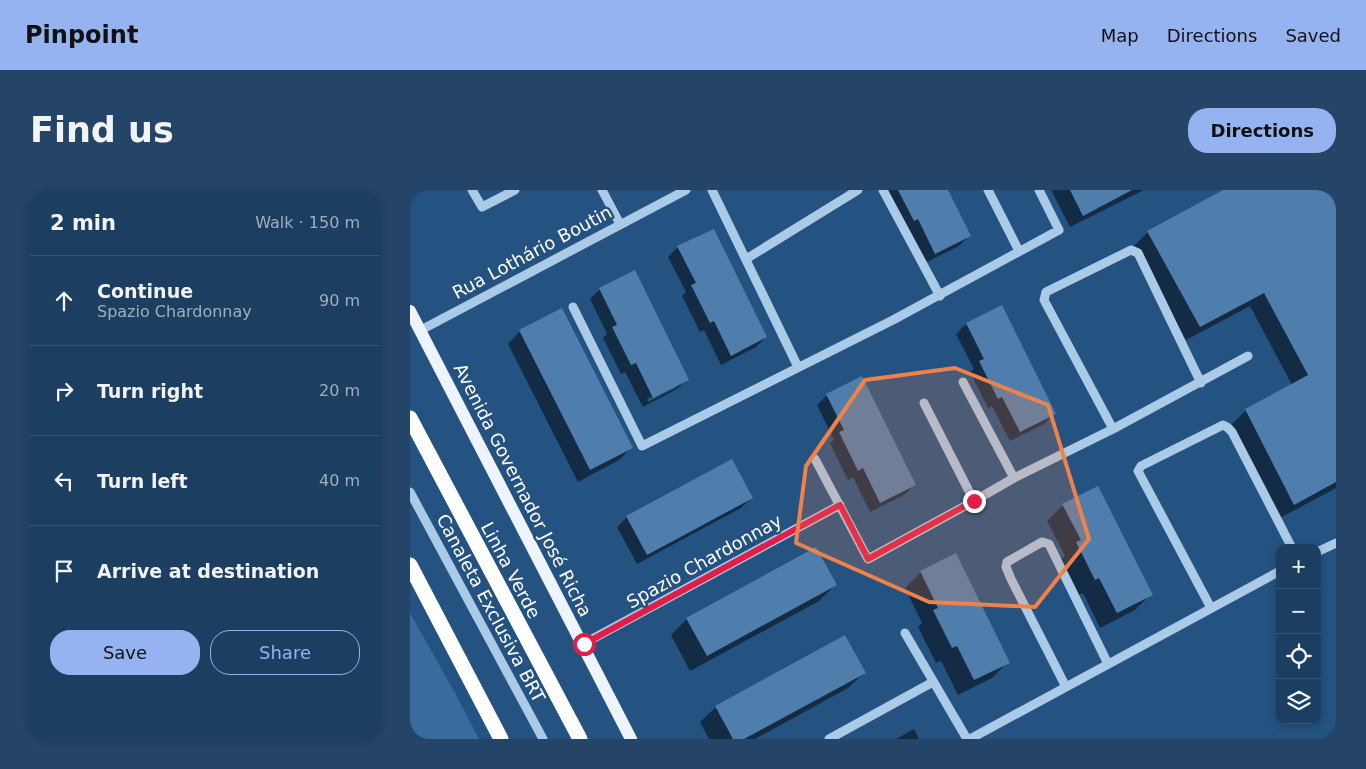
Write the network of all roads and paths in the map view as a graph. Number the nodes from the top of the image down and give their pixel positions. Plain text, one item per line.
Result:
1 (472, 190) edge
2 (515, 190) edge
3 (602, 190) edge
4 (686, 190) edge
5 (712, 190) edge
6 (858, 190) edge
7 (883, 190) edge
8 (988, 190) edge
9 (1039, 190) edge
10 (620, 224) junction
11 (1019, 251) junction
12 (746, 259) junction
13 (940, 296) junction
14 (573, 307) dead end
15 (410, 311) edge
16 (421, 330) junction
17 (1248, 356) dead end
18 (798, 367) junction
19 (963, 382) dead end
20 (1201, 383) junction
21 (924, 403) dead end
22 (410, 418) edge
23 (1113, 429) junction
24 (815, 459) dead end
25 (1014, 478) junction
26 (410, 492) edge
27 (974, 501) junction
28 (840, 505) junction
29 (1290, 544) edge
30 (1336, 544) edge
31 (1321, 550) edge
32 (410, 565) edge
33 (1276, 572) edge
34 (1211, 608) junction
35 (905, 633) dead end
36 (584, 644) junction
37 (1108, 664) junction
38 (933, 682) junction
39 (1066, 687) junction
40 (501, 739) edge
41 (542, 739) edge
42 (580, 739) edge
43 (632, 739) edge
44 (829, 739) edge
45 (968, 739) edge

1 - 2 street
3 - 10 street
4 - 10 street, Rua Lothário Boutin
5 - 12 street
6 - 12 street
7 - 13 street
8 - 11 street
9 - 11 street
10 - 16 street, Rua Lothário Boutin
11 - 13 street
12 - 18 street
13 - 18 street
14 - 18 street
15 - 16 main road, Avenida Governador José Richa
16 - 36 main road, Avenida Governador José Richa
17 - 20 street
19 - 25 street
20 - 23 street
20 - 23 street
21 - 27 street
22 - 42 highway, Linha Verde
23 - 25 street
24 - 28 street
25 - 27 street
26 - 41 street, Canaleta Exclusiva BRT
27 - 28 street
28 - 36 street, Spazio Chardonnay
29 - 34 street
30 - 31 street
32 - 40 highway
33 - 34 street
34 - 37 street
35 - 38 street
36 - 43 main road, Avenida Governador José Richa
37 - 39 street
37 - 39 street
38 - 44 street
38 - 45 street
39 - 45 street

